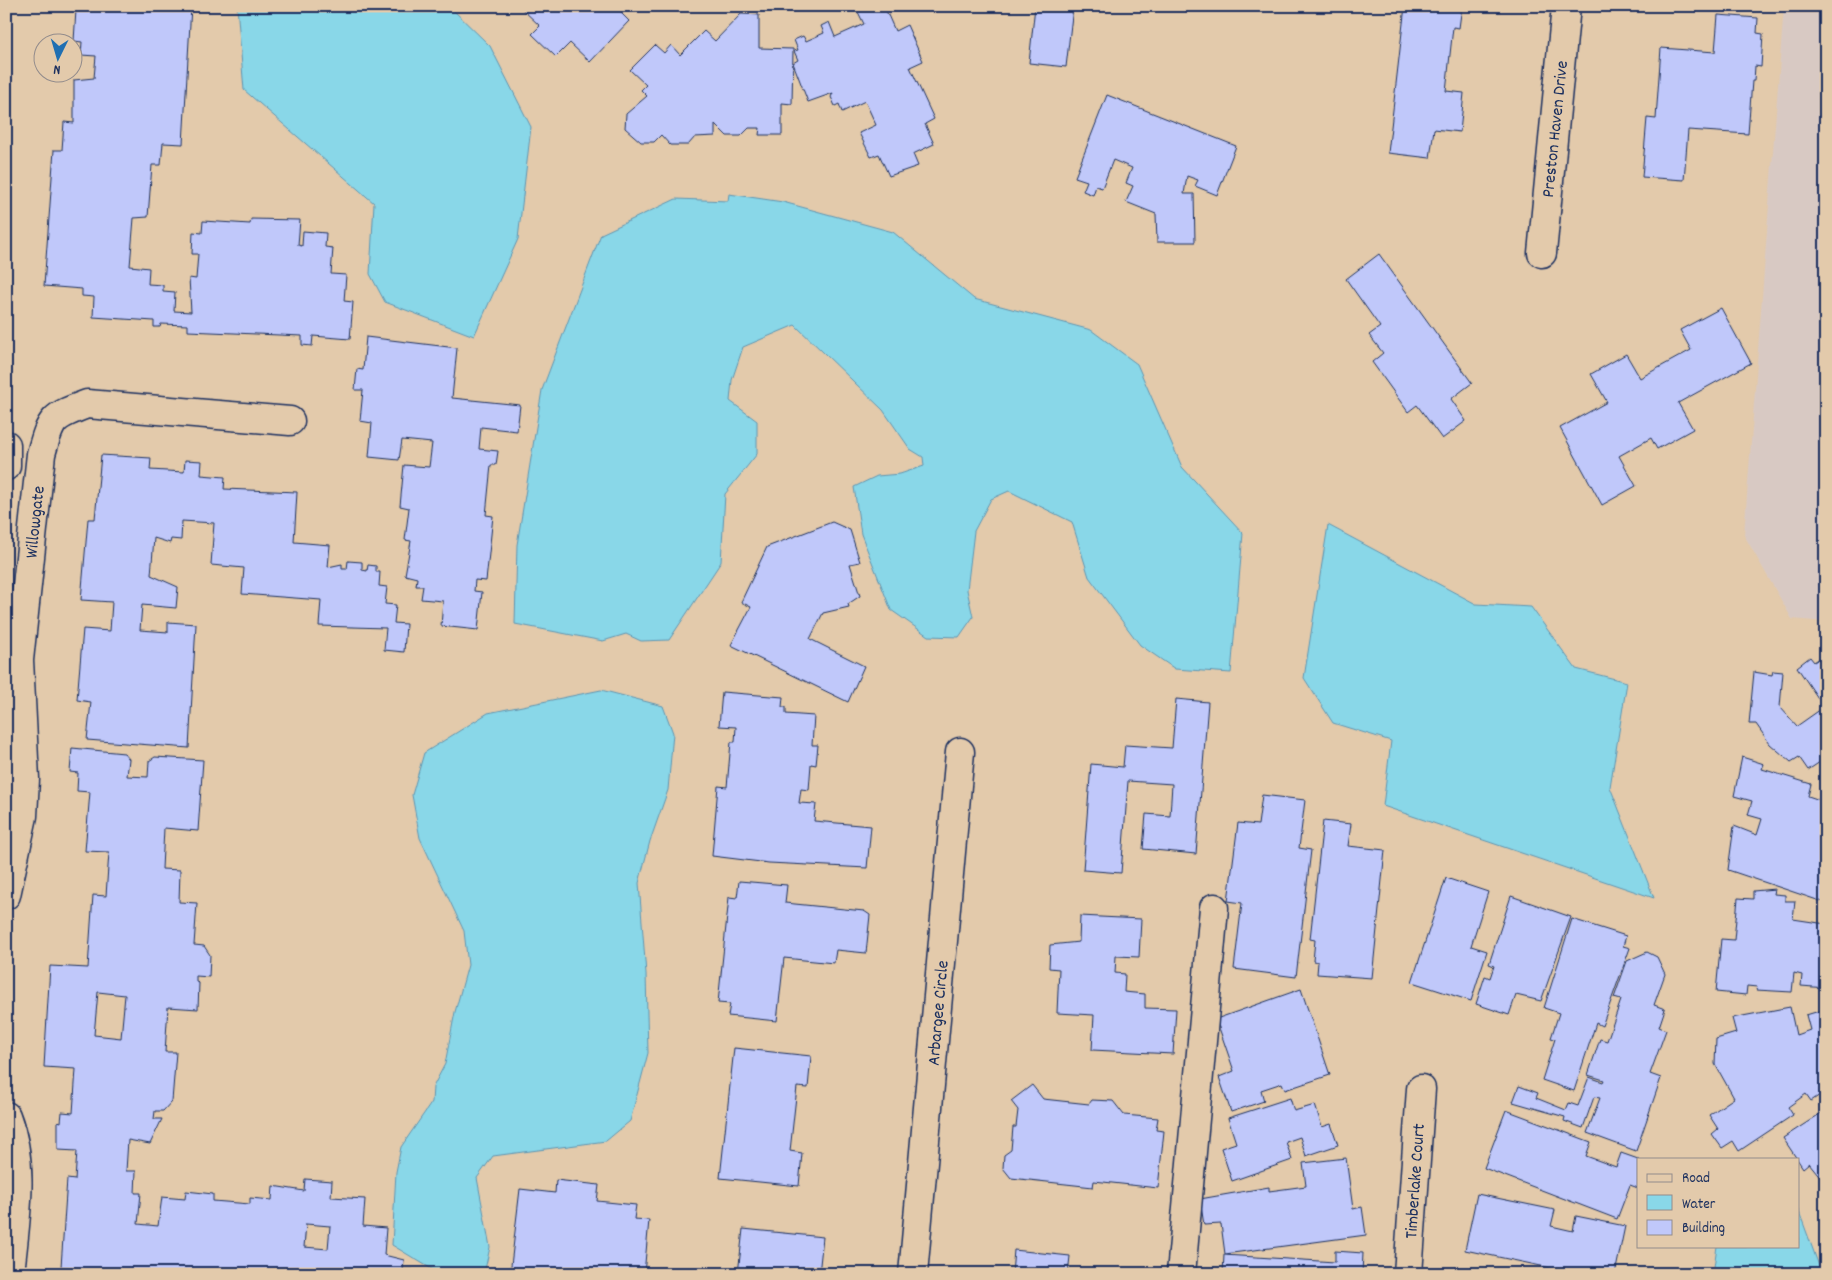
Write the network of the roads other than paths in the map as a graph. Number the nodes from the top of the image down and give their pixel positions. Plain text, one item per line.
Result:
1 (1566, 6) edge
2 (1542, 252) dead end
3 (290, 421) dead end
4 (6, 445) edge
5 (6, 466) edge
6 (960, 752) dead end
7 (6, 895) edge
8 (1214, 908) dead end
9 (1421, 1089) dead end
10 (6, 1116) edge
11 (10, 1274) edge
12 (913, 1274) edge
13 (1181, 1274) edge
14 (1408, 1274) edge

1 - 2 street, Preston Haven Drive
3 - 7 street, Willowgate
4 - 5 street
6 - 12 street, Arbargee Circle
8 - 13 street
9 - 14 street, Timberlake Court
10 - 11 street

